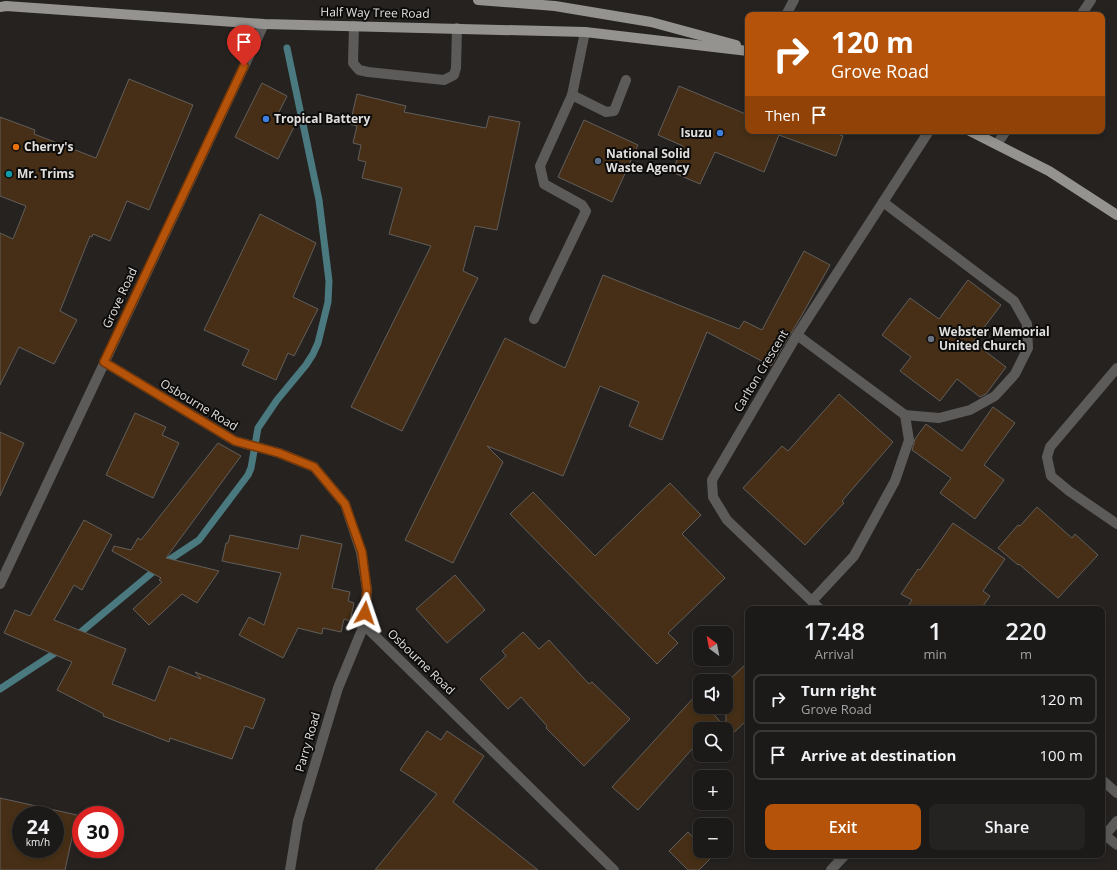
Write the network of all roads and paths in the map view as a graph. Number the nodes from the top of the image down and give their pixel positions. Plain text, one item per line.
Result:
1 (478, 0) edge
2 (794, 0) edge
3 (1091, 0) edge
4 (0, 7) edge
5 (788, 12) edge
6 (1083, 12) edge
7 (264, 24) junction
8 (354, 26) junction
9 (457, 28) junction
10 (586, 32) junction
11 (745, 49) edge
12 (745, 50) edge
13 (626, 80) dead end
14 (572, 95) junction
15 (927, 134) edge
16 (976, 134) edge
17 (1004, 134) edge
18 (997, 144) junction
19 (883, 202) junction
20 (1117, 215) edge
21 (534, 319) dead end
22 (797, 335) junction
23 (104, 362) junction
24 (1117, 368) edge
25 (905, 415) junction
26 (1117, 524) edge
27 (0, 584) edge
28 (812, 601) junction
29 (817, 606) edge
30 (364, 625) junction
31 (1105, 783) edge
32 (1117, 793) edge
33 (1117, 821) edge
34 (1105, 837) edge
35 (1105, 839) edge
36 (1117, 845) edge
37 (842, 858) edge
38 (290, 870) edge
39 (614, 870) edge
40 (831, 870) edge

1 - 11 main road, Half Way Tree Road
2 - 5 street
3 - 6 street
4 - 7 main road, Half Way Tree Road
7 - 8 main road, Half Way Tree Road
7 - 23 street, Grove Road
8 - 9 main road, Half Way Tree Road
8 - 9 street
9 - 10 main road, Half Way Tree Road
10 - 12 main road, Half Way Tree Road
10 - 14 street
13 - 14 street
14 - 21 street
15 - 19 street, Carlton Crescent
16 - 18 main road
17 - 18 street
18 - 20 main road
19 - 22 street, Carlton Crescent
19 - 25 street
22 - 25 street
22 - 28 street, Carlton Crescent
23 - 27 street, Grove Road
23 - 30 street, Osbourne Road
24 - 26 street
25 - 28 street
28 - 29 street, Carlton Crescent
30 - 38 street, Parry Road
30 - 39 street, Osbourne Road
31 - 32 street
33 - 34 street
35 - 36 street
37 - 40 street

